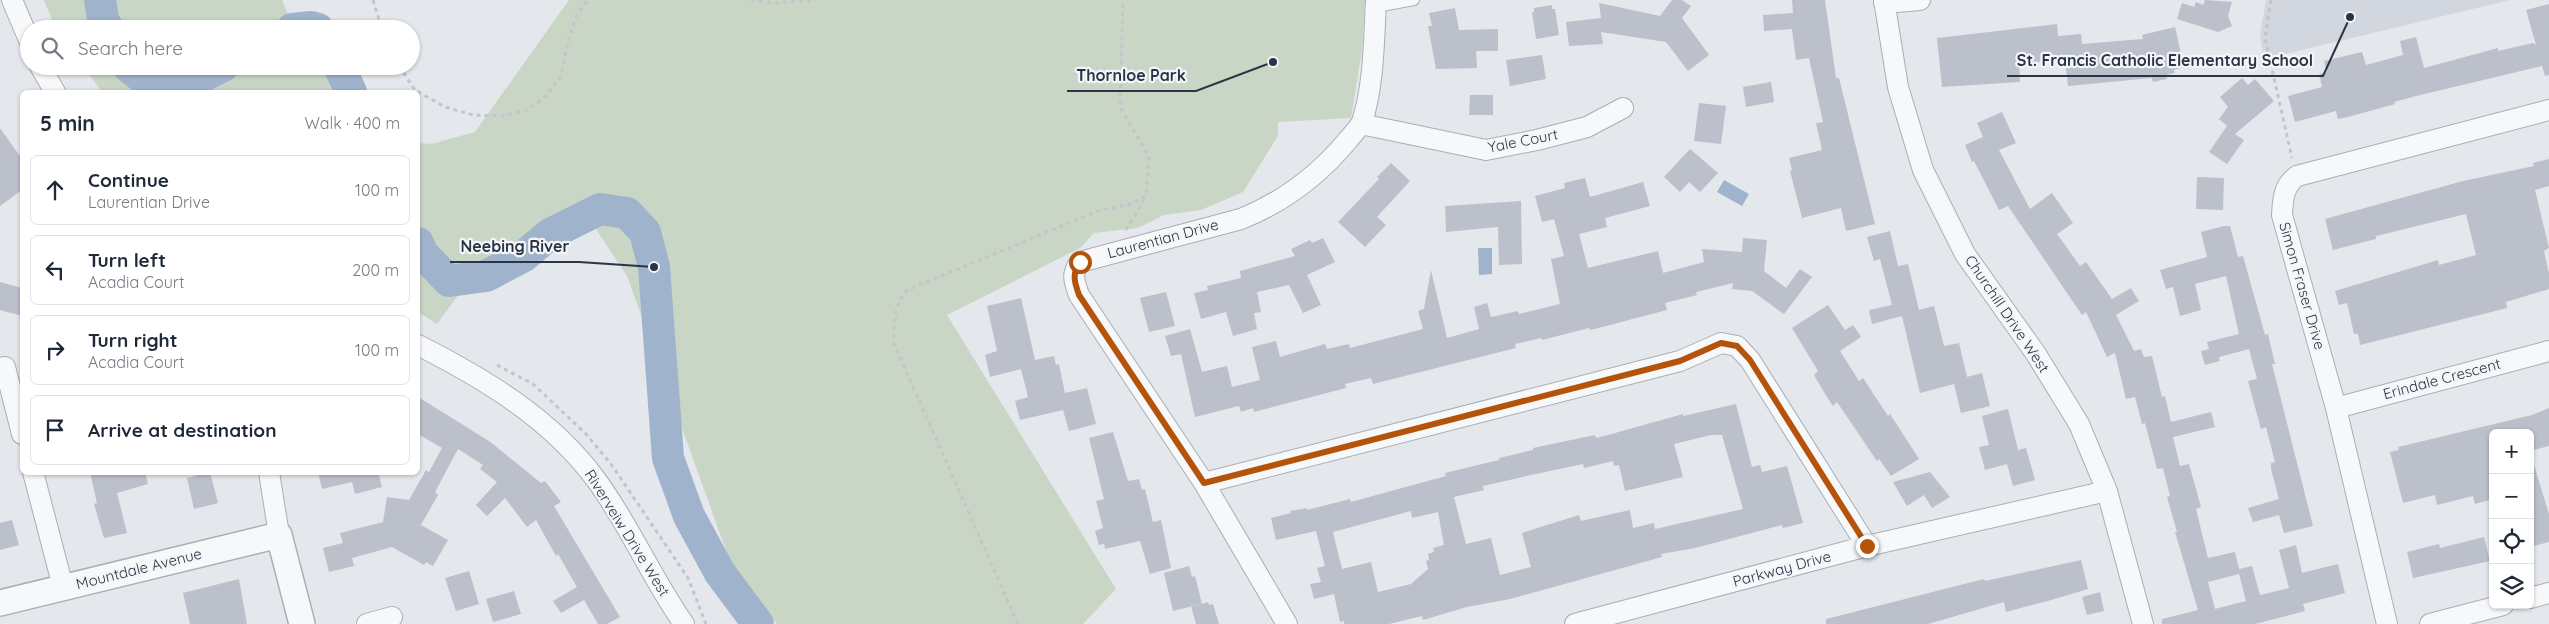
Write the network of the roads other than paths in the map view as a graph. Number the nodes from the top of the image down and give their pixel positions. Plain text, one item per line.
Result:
1 (12, 0) edge
2 (1414, 0) edge
3 (1920, 0) edge
4 (1884, 2) edge
5 (1376, 3) edge
6 (20, 20) edge
7 (45, 75) edge
8 (54, 90) edge
9 (1623, 108) dead end
10 (2549, 110) edge
11 (1361, 124) junction
12 (420, 346) edge
13 (2549, 351) edge
14 (0, 368) edge
15 (2336, 408) junction
16 (20, 426) edge
17 (34, 475) edge
18 (269, 475) edge
19 (1204, 483) junction
20 (2107, 491) junction
21 (279, 535) junction
22 (1867, 546) junction
23 (63, 587) junction
24 (2549, 594) edge
25 (2534, 597) edge
26 (0, 603) edge
27 (2489, 609) edge
28 (392, 617) dead end
29 (302, 624) edge
30 (367, 624) edge
31 (684, 624) edge
32 (1287, 624) edge
33 (1575, 624) edge
34 (2143, 624) edge
35 (2386, 624) edge
36 (2430, 624) edge

1 - 6 street
2 - 5 lane
3 - 4 street
4 - 20 street, Churchill Drive West
5 - 11 street, Laurentian Drive
7 - 8 street
9 - 11 street, Yale Court
10 - 15 street, Simon Fraser Drive
11 - 19 street, Laurentian Drive
12 - 31 street, Riverveiw Drive West
13 - 15 street, Erindale Crescent
14 - 16 street
15 - 35 street, Simon Fraser Drive
17 - 23 street
18 - 21 street
19 - 22 street
19 - 32 street, Laurentian Drive
20 - 22 street, Parkway Drive
20 - 34 street, Churchill Drive West
21 - 23 street, Mountdale Avenue
21 - 29 street
22 - 33 street, Parkway Drive
23 - 26 street, Mountdale Avenue
24 - 25 street
27 - 36 street
28 - 30 street

